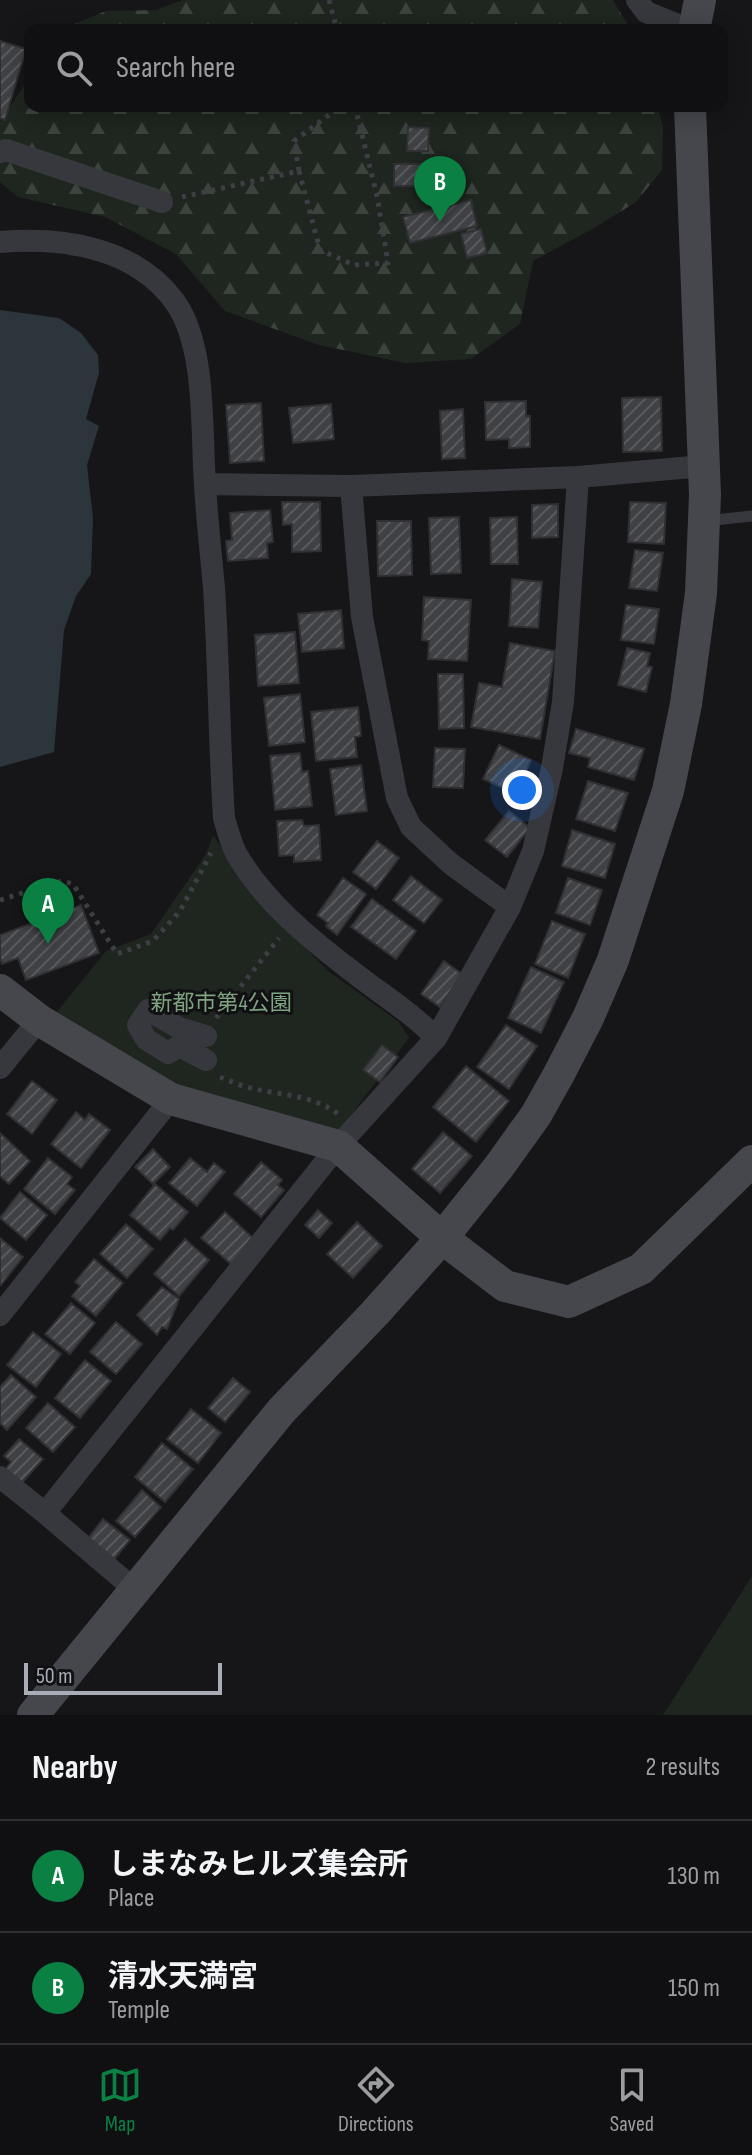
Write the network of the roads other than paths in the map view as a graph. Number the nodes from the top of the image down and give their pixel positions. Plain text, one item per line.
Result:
1 (637, 0) edge
2 (700, 0) edge
3 (677, 24) edge
4 (694, 24) edge
5 (690, 112) edge
6 (0, 152) edge
7 (162, 202) road end
8 (0, 242) edge
9 (704, 466) junction
10 (578, 477) junction
11 (205, 484) junction
12 (351, 486) junction
13 (752, 516) edge
14 (704, 521) junction
15 (510, 907) junction
16 (0, 990) edge
17 (39, 1020) junction
18 (206, 1036) road end
19 (436, 1038) junction
20 (206, 1060) road end
21 (0, 1068) edge
22 (171, 1099) junction
23 (346, 1137) junction
24 (752, 1161) edge
25 (442, 1238) junction
26 (0, 1315) edge
27 (0, 1477) edge
28 (45, 1513) junction
29 (134, 1589) junction
30 (33, 1715) edge

1 - 3 street
2 - 4 street
5 - 9 street
6 - 7 street
8 - 11 street
9 - 10 street
9 - 14 street
10 - 12 street
10 - 15 street
11 - 12 street
11 - 19 street
12 - 15 street
13 - 14 lane
14 - 25 street
15 - 19 street
16 - 17 street
17 - 21 street
17 - 22 street
18 - 20 street
19 - 23 street
22 - 23 street
22 - 26 street
23 - 25 street
23 - 28 street
24 - 25 street
25 - 29 street
27 - 28 street
28 - 29 street
29 - 30 street

